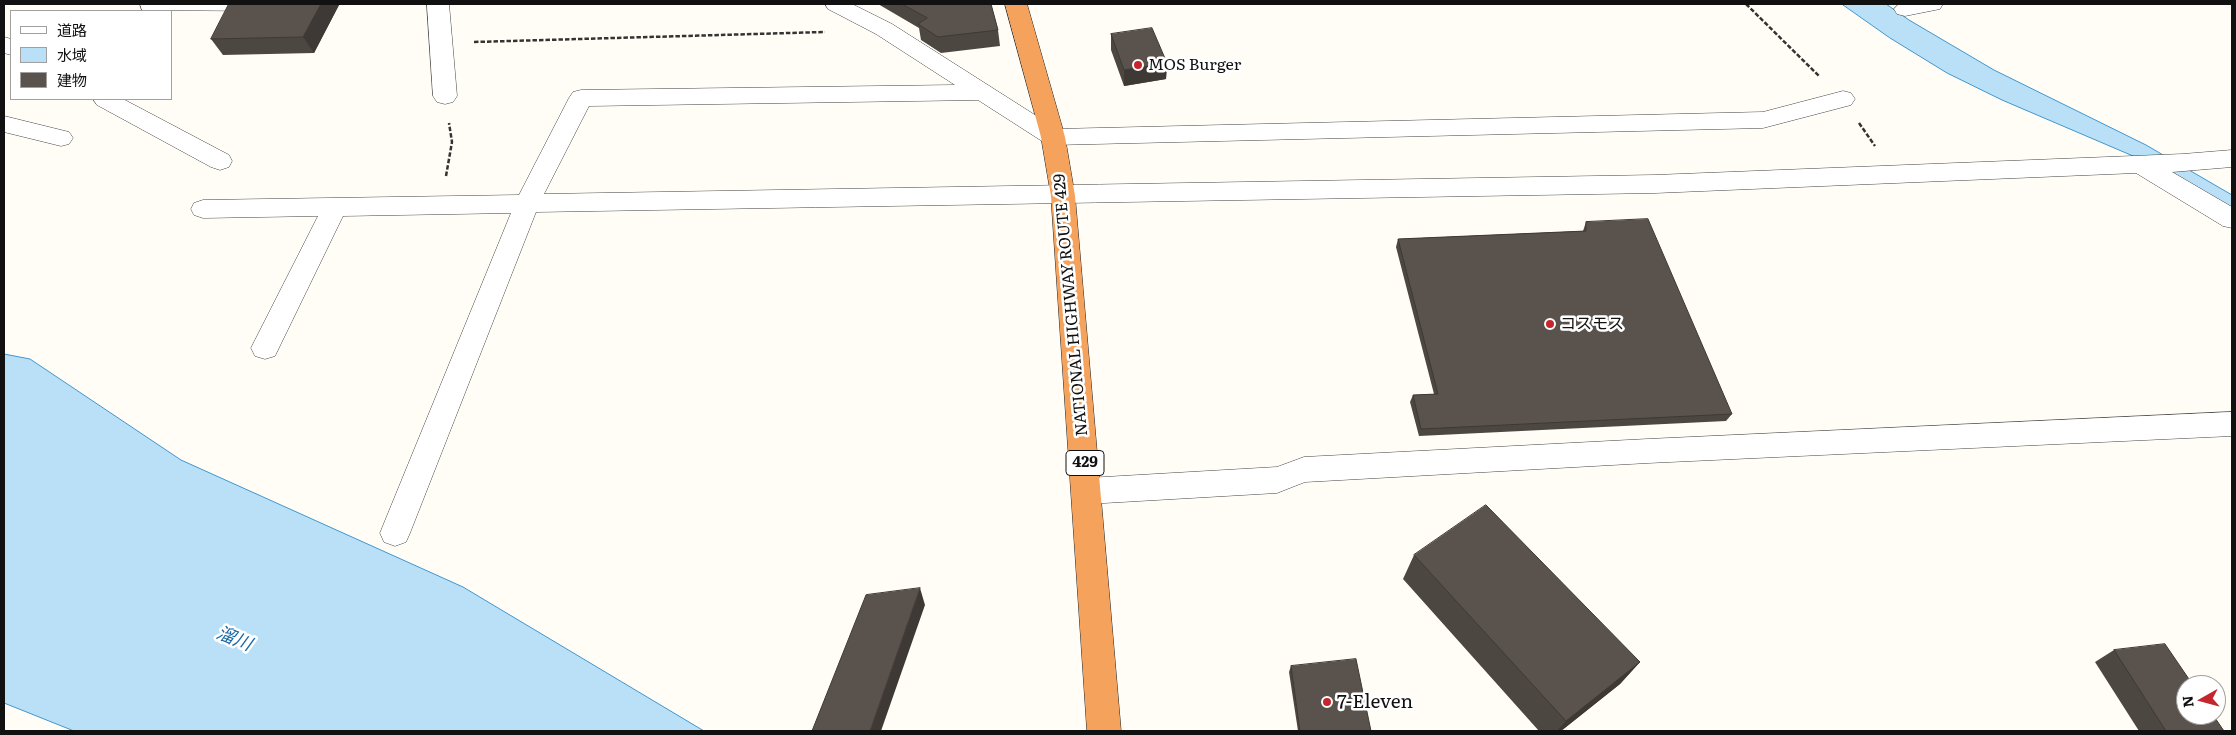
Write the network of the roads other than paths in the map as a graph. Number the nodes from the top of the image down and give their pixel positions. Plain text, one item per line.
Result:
1 (265, 4) edge
2 (438, 4) edge
3 (836, 4) edge
4 (1016, 4) edge
5 (1932, 4) edge
6 (150, 5) dead end
7 (1905, 9) dead end
8 (979, 92) junction
9 (444, 96) road end
10 (1843, 99) dead end
11 (107, 100) edge
12 (4, 124) edge
13 (1053, 137) junction
14 (61, 138) dead end
15 (2232, 159) edge
16 (220, 161) dead end
17 (2141, 165) junction
18 (1063, 196) junction
19 (528, 203) junction
20 (336, 205) junction
21 (203, 209) dead end
22 (2232, 219) edge
23 (265, 348) dead end
24 (2232, 424) edge
25 (1087, 491) junction
26 (395, 533) dead end
27 (1104, 731) edge

1 - 6 street
2 - 9 street
3 - 8 street
4 - 13 highway, NATIONAL HIGHWAY ROUTE 429 / 429
5 - 7 street
8 - 13 street
8 - 19 street
10 - 13 street
11 - 16 street
12 - 14 street
13 - 18 highway, NATIONAL HIGHWAY ROUTE 429 / 429
15 - 17 street
17 - 18 street
17 - 22 street
18 - 19 street
18 - 25 highway, NATIONAL HIGHWAY ROUTE 429 / 429
19 - 20 street
19 - 26 street
20 - 21 street
20 - 23 street
24 - 25 street
25 - 27 highway, NATIONAL HIGHWAY ROUTE 429 / 429

